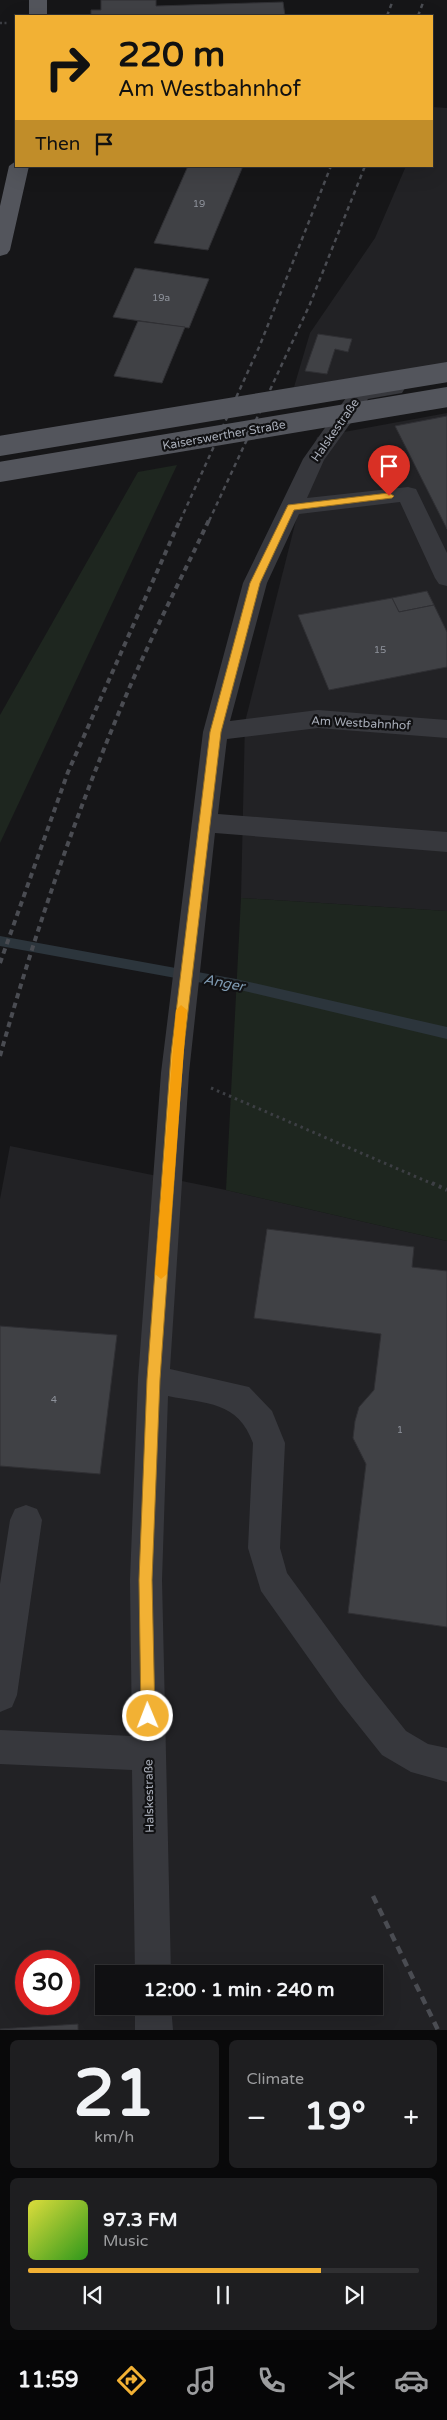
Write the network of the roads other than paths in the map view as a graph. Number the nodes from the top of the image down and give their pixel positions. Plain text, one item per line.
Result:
1 (38, 0) edge
2 (38, 15) edge
3 (19, 167) edge
4 (0, 250) edge
5 (447, 372) edge
6 (447, 379) edge
7 (447, 397) edge
8 (0, 446) edge
9 (0, 472) edge
10 (291, 507) junction
11 (447, 578) edge
12 (447, 729) edge
13 (215, 732) junction
14 (204, 822) junction
15 (447, 842) edge
16 (154, 1379) junction
17 (26, 1520) dead end
18 (0, 1695) edge
19 (0, 1747) edge
20 (148, 1754) junction
21 (447, 1765) edge
22 (152, 1965) edge
23 (153, 2015) edge
24 (154, 2030) edge

1 - 2 main road
3 - 4 main road
5 - 8 main road, Kaiserswerther Straße, bridge
6 - 10 street, Halskestraße
7 - 9 main road, Kaiserswerther Straße, bridge
10 - 11 street
10 - 13 street, Halskestraße
12 - 13 street, Am Westbahnhof
13 - 14 street, Halskestraße
14 - 15 street
14 - 16 street, Halskestraße
16 - 20 street, Halskestraße
16 - 21 street
17 - 18 street
19 - 20 street
20 - 22 street, Halskestraße
23 - 24 street

